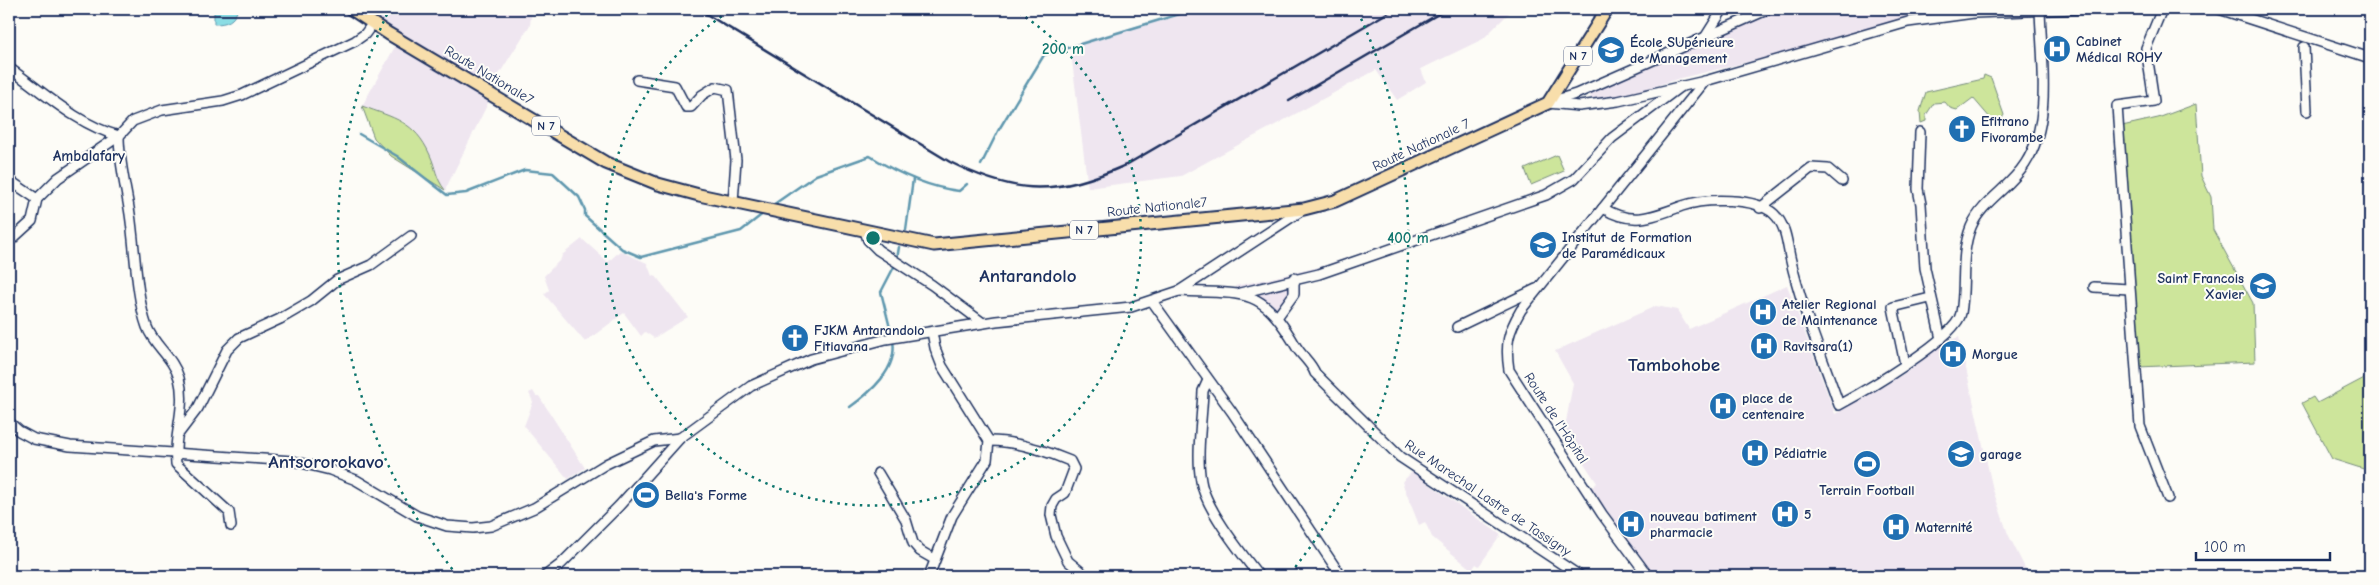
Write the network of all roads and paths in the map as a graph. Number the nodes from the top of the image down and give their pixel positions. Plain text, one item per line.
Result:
1 (351, 9) edge
2 (1607, 9) edge
3 (1724, 9) edge
4 (1768, 9) edge
5 (2076, 9) edge
6 (2162, 9) edge
7 (2219, 9) edge
8 (2040, 10) edge
9 (373, 23) junction
10 (1706, 36) junction
11 (2304, 47) dead end
12 (2370, 58) edge
13 (9, 68) edge
14 (636, 80) dead end
15 (1705, 81) junction
16 (1684, 84) junction
17 (1548, 103) junction
18 (2307, 111) dead end
19 (1920, 132) dead end
20 (119, 136) junction
21 (9, 180) edge
22 (1842, 181) dead end
23 (37, 199) junction
24 (733, 202) junction
25 (1603, 208) junction
26 (1760, 208) junction
27 (1304, 209) junction
28 (864, 231) junction
29 (411, 236) dead end
30 (9, 242) edge
31 (1294, 278) junction
32 (2094, 287) dead end
33 (1537, 288) junction
34 (2130, 289) junction
35 (1179, 291) junction
36 (1240, 293) junction
37 (1930, 298) junction
38 (1152, 301) junction
39 (1278, 316) junction
40 (983, 323) junction
41 (1457, 327) dead end
42 (932, 332) junction
43 (1941, 339) junction
44 (1905, 364) junction
45 (1208, 380) junction
46 (9, 422) edge
47 (179, 433) junction
48 (680, 438) junction
49 (989, 440) junction
50 (175, 452) junction
51 (878, 472) dead end
52 (2168, 498) dead end
53 (231, 526) dead end
54 (935, 556) junction
55 (545, 576) edge
56 (928, 576) edge
57 (1086, 576) edge
58 (1259, 576) edge
59 (1341, 576) edge
60 (1580, 576) edge
61 (1648, 576) edge

1 - 9 main road, Route Nationale7 / N 7
2 - 17 main road, N 7
3 - 10 street
4 - 10 street
5 - 8 street
6 - 34 street
7 - 12 street
8 - 15 street
8 - 43 street
9 - 20 street
9 - 24 main road, Route Nationale7 / N 7
10 - 17 street
11 - 18 street
13 - 20 street
14 - 24 street
15 - 16 street
15 - 25 street, Route de l'Hôpital
16 - 17 street
16 - 31 street
17 - 27 main road, Route Nationale 7 / N 7
19 - 37 street
20 - 23 street
20 - 47 street
21 - 23 street
22 - 26 street
23 - 30 street
24 - 28 main road, Route Nationale7 / N 7
25 - 26 street
25 - 33 street, Route de l'Hôpital
26 - 44 street
27 - 28 main road, Route Nationale7 / N 7
27 - 35 street
28 - 40 street
29 - 47 street
31 - 36 street
31 - 39 street
32 - 34 street
33 - 41 street
33 - 61 street, Route de l'Hôpital
34 - 52 street
35 - 36 street, Rue Marechal Lastre de Tassigny
35 - 38 street
36 - 39 street, Rue Marechal Lastre de Tassigny
37 - 43 street
37 - 44 street
38 - 40 street
38 - 45 street
39 - 60 street, Rue Marechal Lastre de Tassigny
40 - 42 street
42 - 48 street
42 - 49 street
43 - 44 street
45 - 58 street
45 - 59 street
46 - 50 street
47 - 50 street
48 - 50 street
48 - 55 street
49 - 54 street
49 - 57 street
50 - 53 street
51 - 54 street
54 - 56 street

